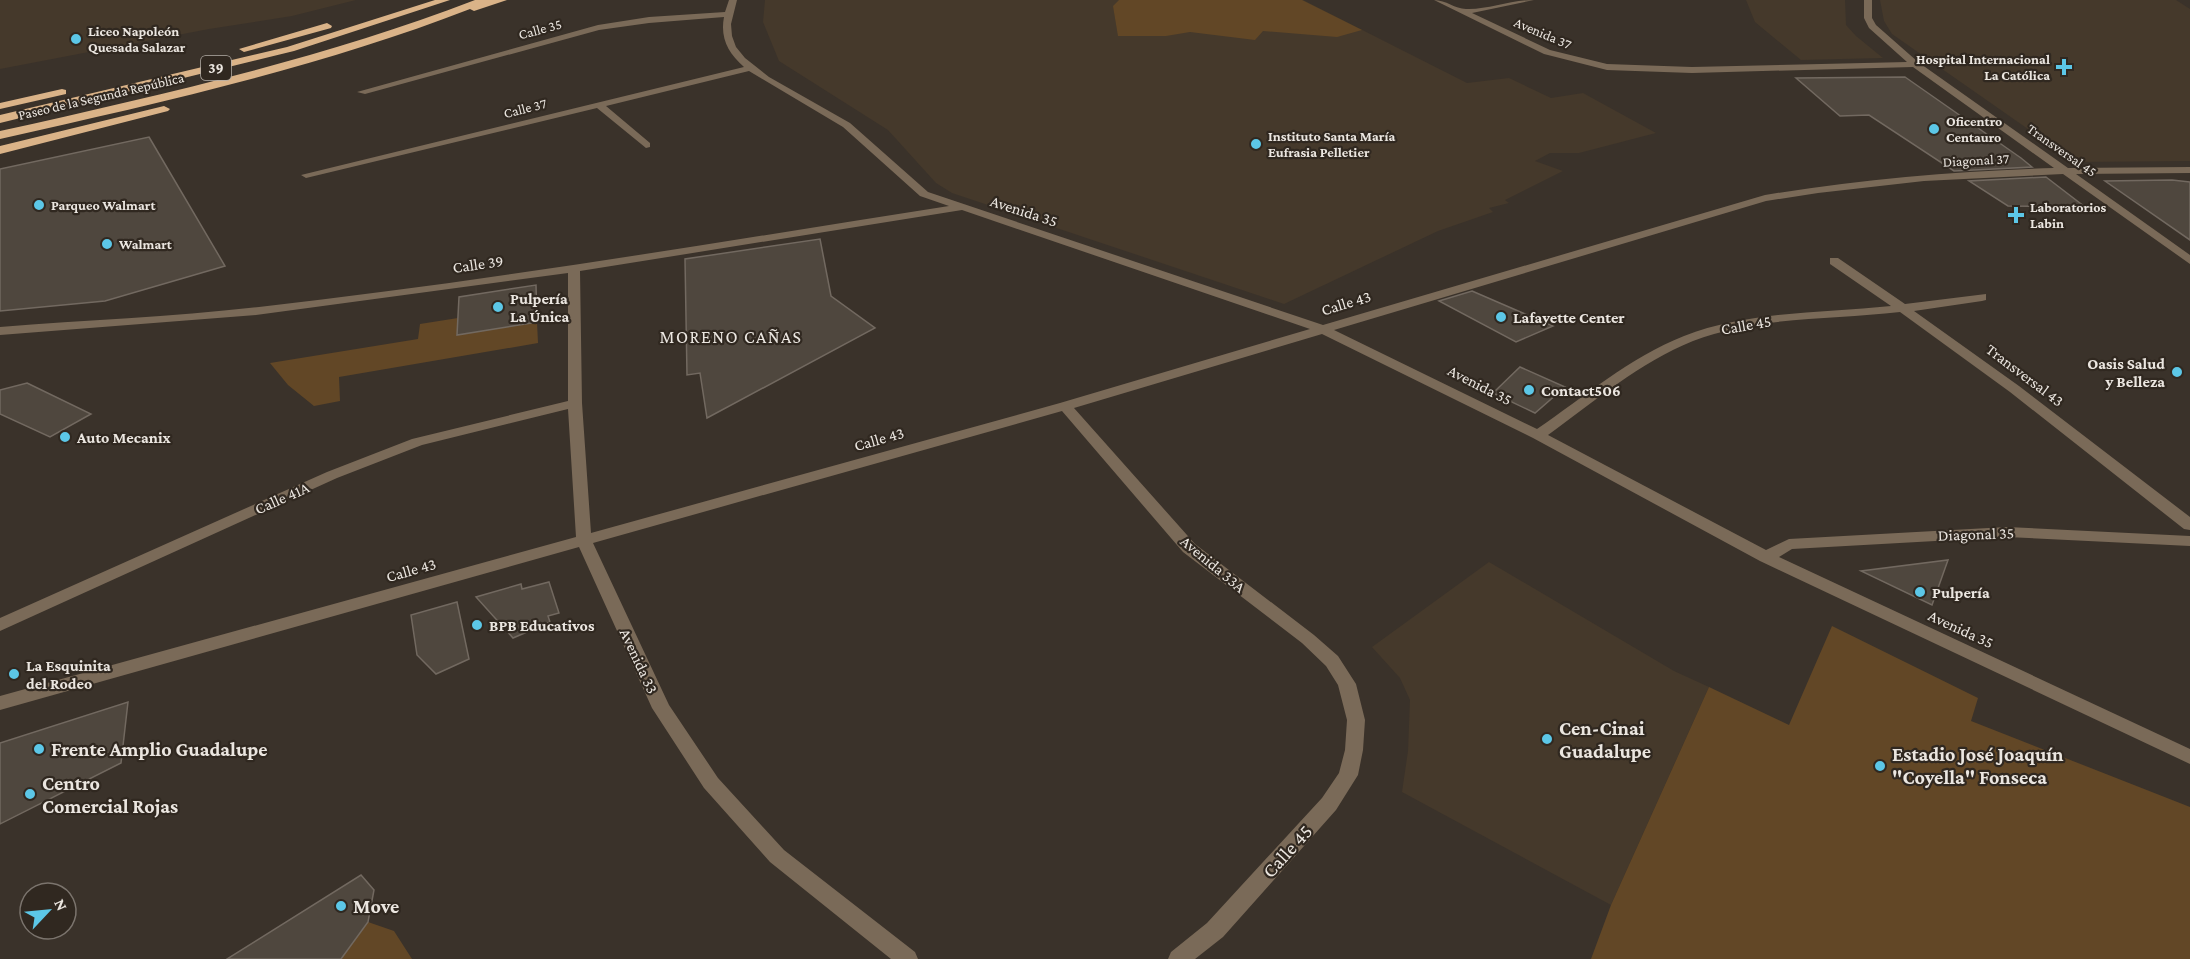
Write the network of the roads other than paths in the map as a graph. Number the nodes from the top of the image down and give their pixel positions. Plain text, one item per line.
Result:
1 (445, 0) edge
2 (484, 0) edge
3 (502, 0) edge
4 (733, 0) edge
5 (1438, 0) edge
6 (1530, 0) edge
7 (1868, 0) edge
8 (424, 3) edge
9 (1465, 12) junction
10 (728, 14) junction
11 (438, 19) junction
12 (408, 30) junction
13 (1916, 64) junction
14 (751, 68) junction
15 (362, 92) dead end
16 (598, 105) junction
17 (0, 106) edge
18 (0, 119) edge
19 (0, 135) edge
20 (646, 145) dead end
21 (0, 150) edge
22 (2065, 170) junction
23 (2190, 170) edge
24 (306, 175) dead end
25 (1765, 198) joint
26 (958, 208) junction
27 (2190, 260) edge
28 (1834, 261) dead end
29 (574, 268) junction
30 (1982, 297) dead end
31 (1905, 309) junction
32 (1322, 328) junction
33 (0, 331) edge
34 (575, 403) junction
35 (1065, 406) junction
36 (1538, 435) junction
37 (2190, 525) edge
38 (584, 541) junction
39 (2190, 541) edge
40 (1766, 557) junction
41 (0, 625) edge
42 (0, 703) edge
43 (1356, 720) joint
44 (2190, 757) edge
45 (907, 959) edge
46 (1179, 959) edge

1 - 8 highway, Paseo de la Segunda República / 39
2 - 11 highway, Paseo de la Segunda República / 39
3 - 11 highway
4 - 10 street
5 - 9 street, Avenida 37
6 - 9 street
7 - 13 street
8 - 17 highway
8 - 18 highway, Paseo de la Segunda República / 39
9 - 13 street, Avenida 37
10 - 14 street, Avenida 35
10 - 15 street, Calle 35
11 - 12 highway, Paseo de la Segunda República / 39
12 - 19 highway, Paseo de la Segunda República / 39
12 - 21 highway
13 - 22 street, Transversal 45
14 - 16 street, Calle 37
14 - 26 street, Avenida 35
16 - 20 street
16 - 24 street, Calle 37
22 - 23 street, Diagonal 37
22 - 25 street, Diagonal 37
22 - 27 street, Transversal 45
25 - 32 street, Calle 43
26 - 29 street, Calle 39
26 - 32 street, Avenida 35
28 - 31 street, Transversal 43
29 - 33 street, Calle 39
29 - 34 street, Avenida 33
30 - 31 street, Calle 45
31 - 36 street, Calle 45
31 - 37 street, Transversal 43
32 - 35 street, Calle 43
32 - 36 street, Avenida 35
34 - 38 street, Avenida 33
34 - 41 street, Calle 41A
35 - 38 street, Calle 43
35 - 43 street, Avenida 33A
36 - 40 street, Avenida 35
38 - 42 street, Calle 43
38 - 45 street, Avenida 33
39 - 40 street, Diagonal 35
40 - 44 street, Avenida 35
43 - 46 street, Calle 45

